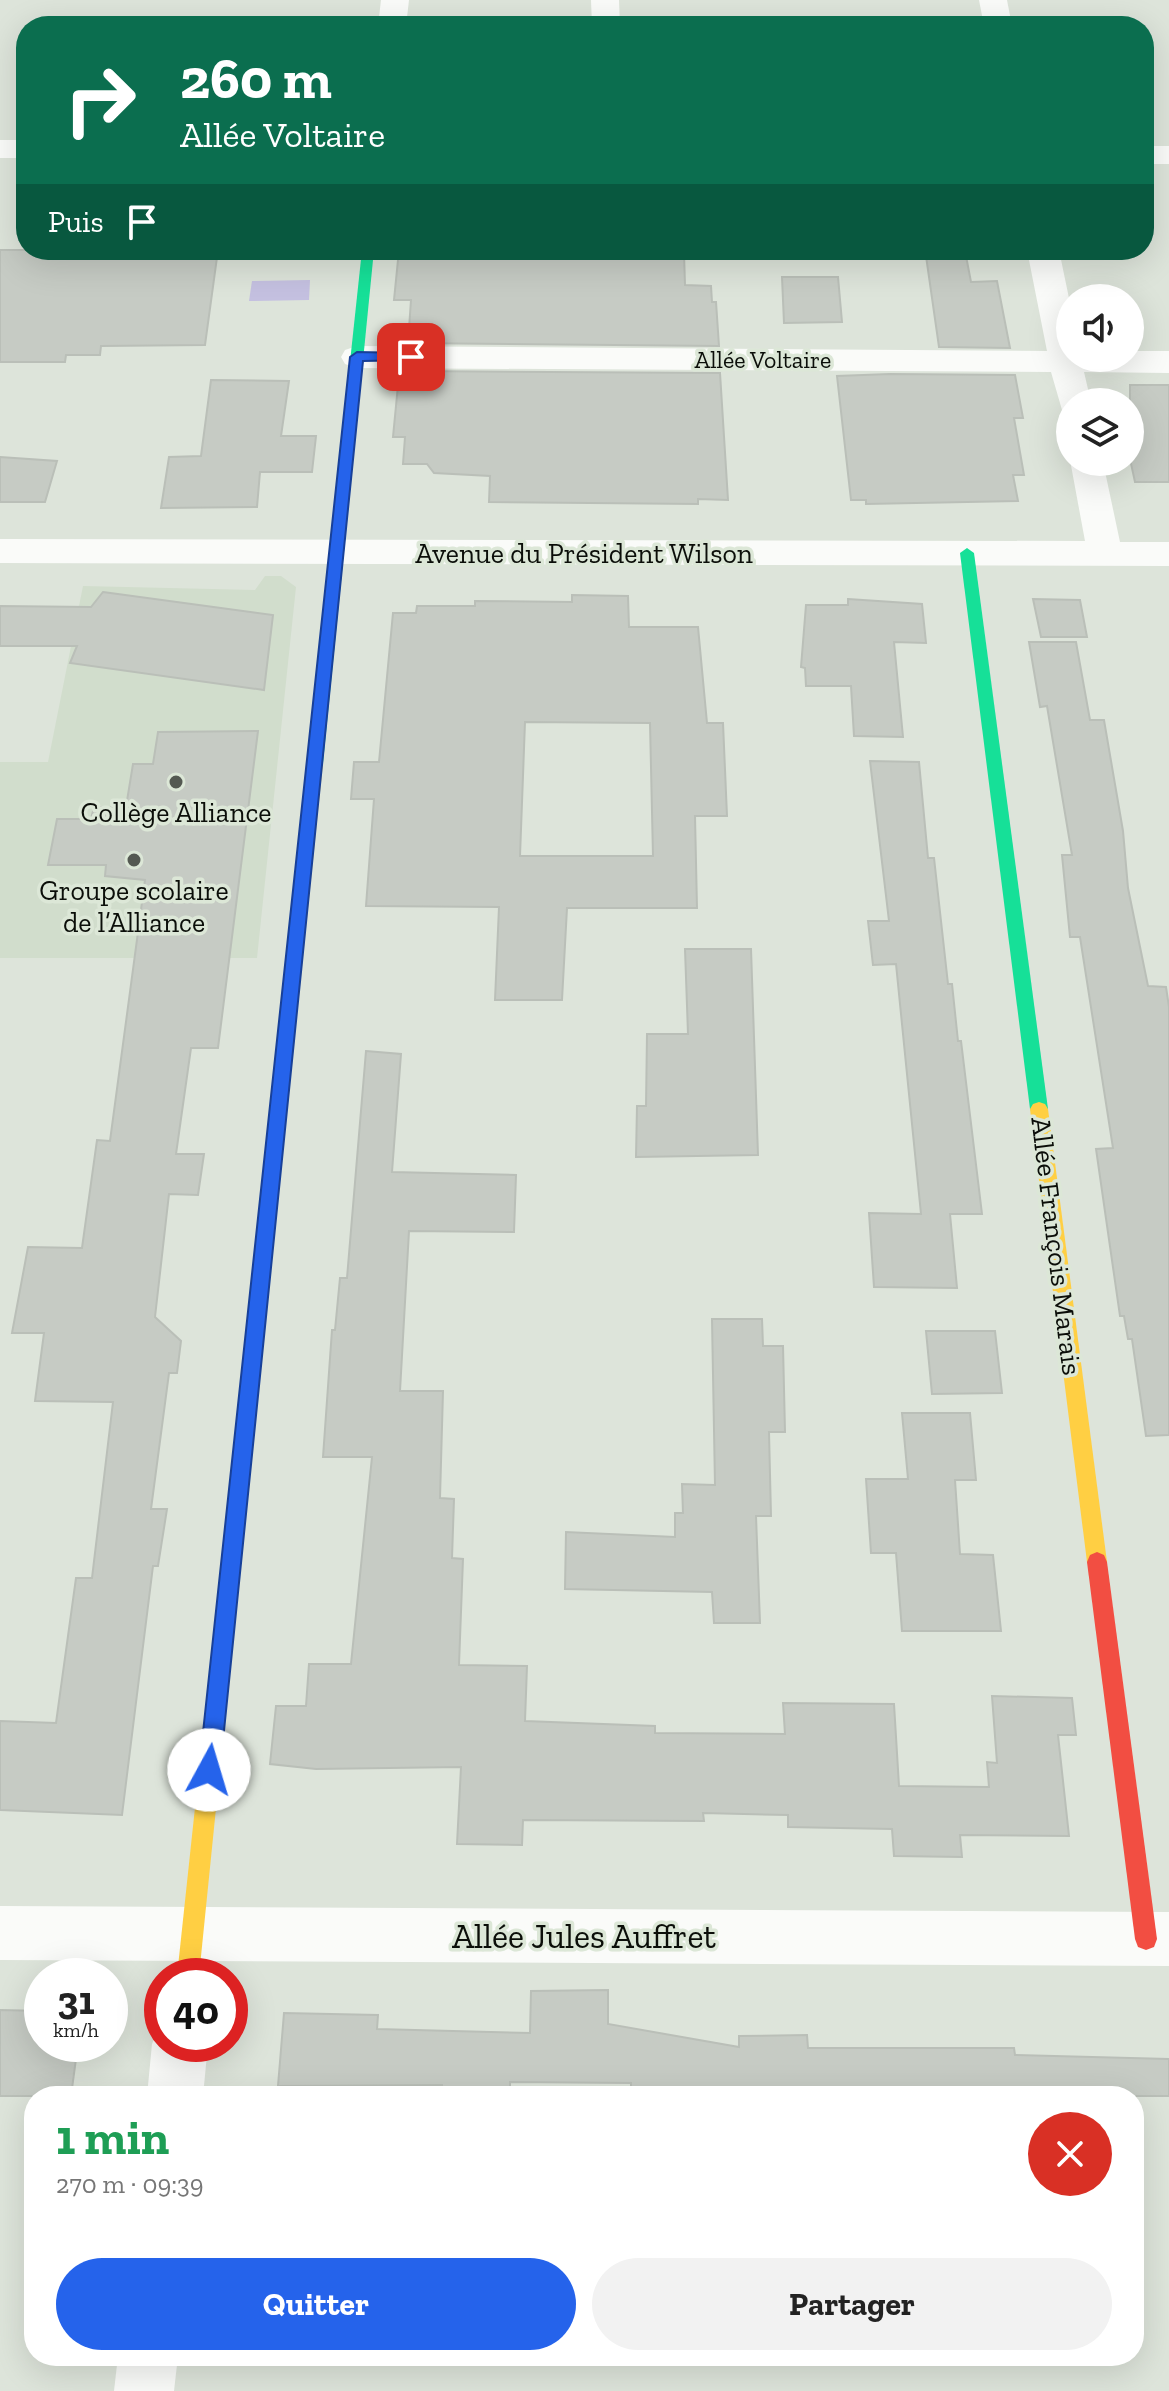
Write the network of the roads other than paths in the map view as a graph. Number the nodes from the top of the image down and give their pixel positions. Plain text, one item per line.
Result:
1 (367, 260) edge
2 (1045, 260) edge
3 (1056, 313) edge
4 (357, 357) junction
5 (1056, 362) edge
6 (1144, 362) edge
7 (1169, 362) edge
8 (1089, 476) edge
9 (0, 551) edge
10 (967, 553) junction
11 (336, 554) junction
12 (1105, 554) junction
13 (1169, 554) edge
14 (0, 1933) edge
15 (1158, 1939) edge
16 (190, 1955) edge
17 (178, 2062) edge
18 (176, 2086) edge
19 (147, 2366) edge
20 (144, 2391) edge

1 - 4 street
2 - 3 street
4 - 5 street, Allée Voltaire
4 - 11 street
6 - 7 street, Allée Voltaire
8 - 12 street
9 - 11 street, Avenue du Président Wilson
10 - 11 street, Avenue du Président Wilson
10 - 12 street, Avenue du Président Wilson
10 - 15 street, Allée François Marais
11 - 16 street
12 - 13 street, Avenue du Président Wilson
14 - 16 street, Allée Jules Auffret
15 - 16 street, Allée Jules Auffret
17 - 18 street
19 - 20 street

